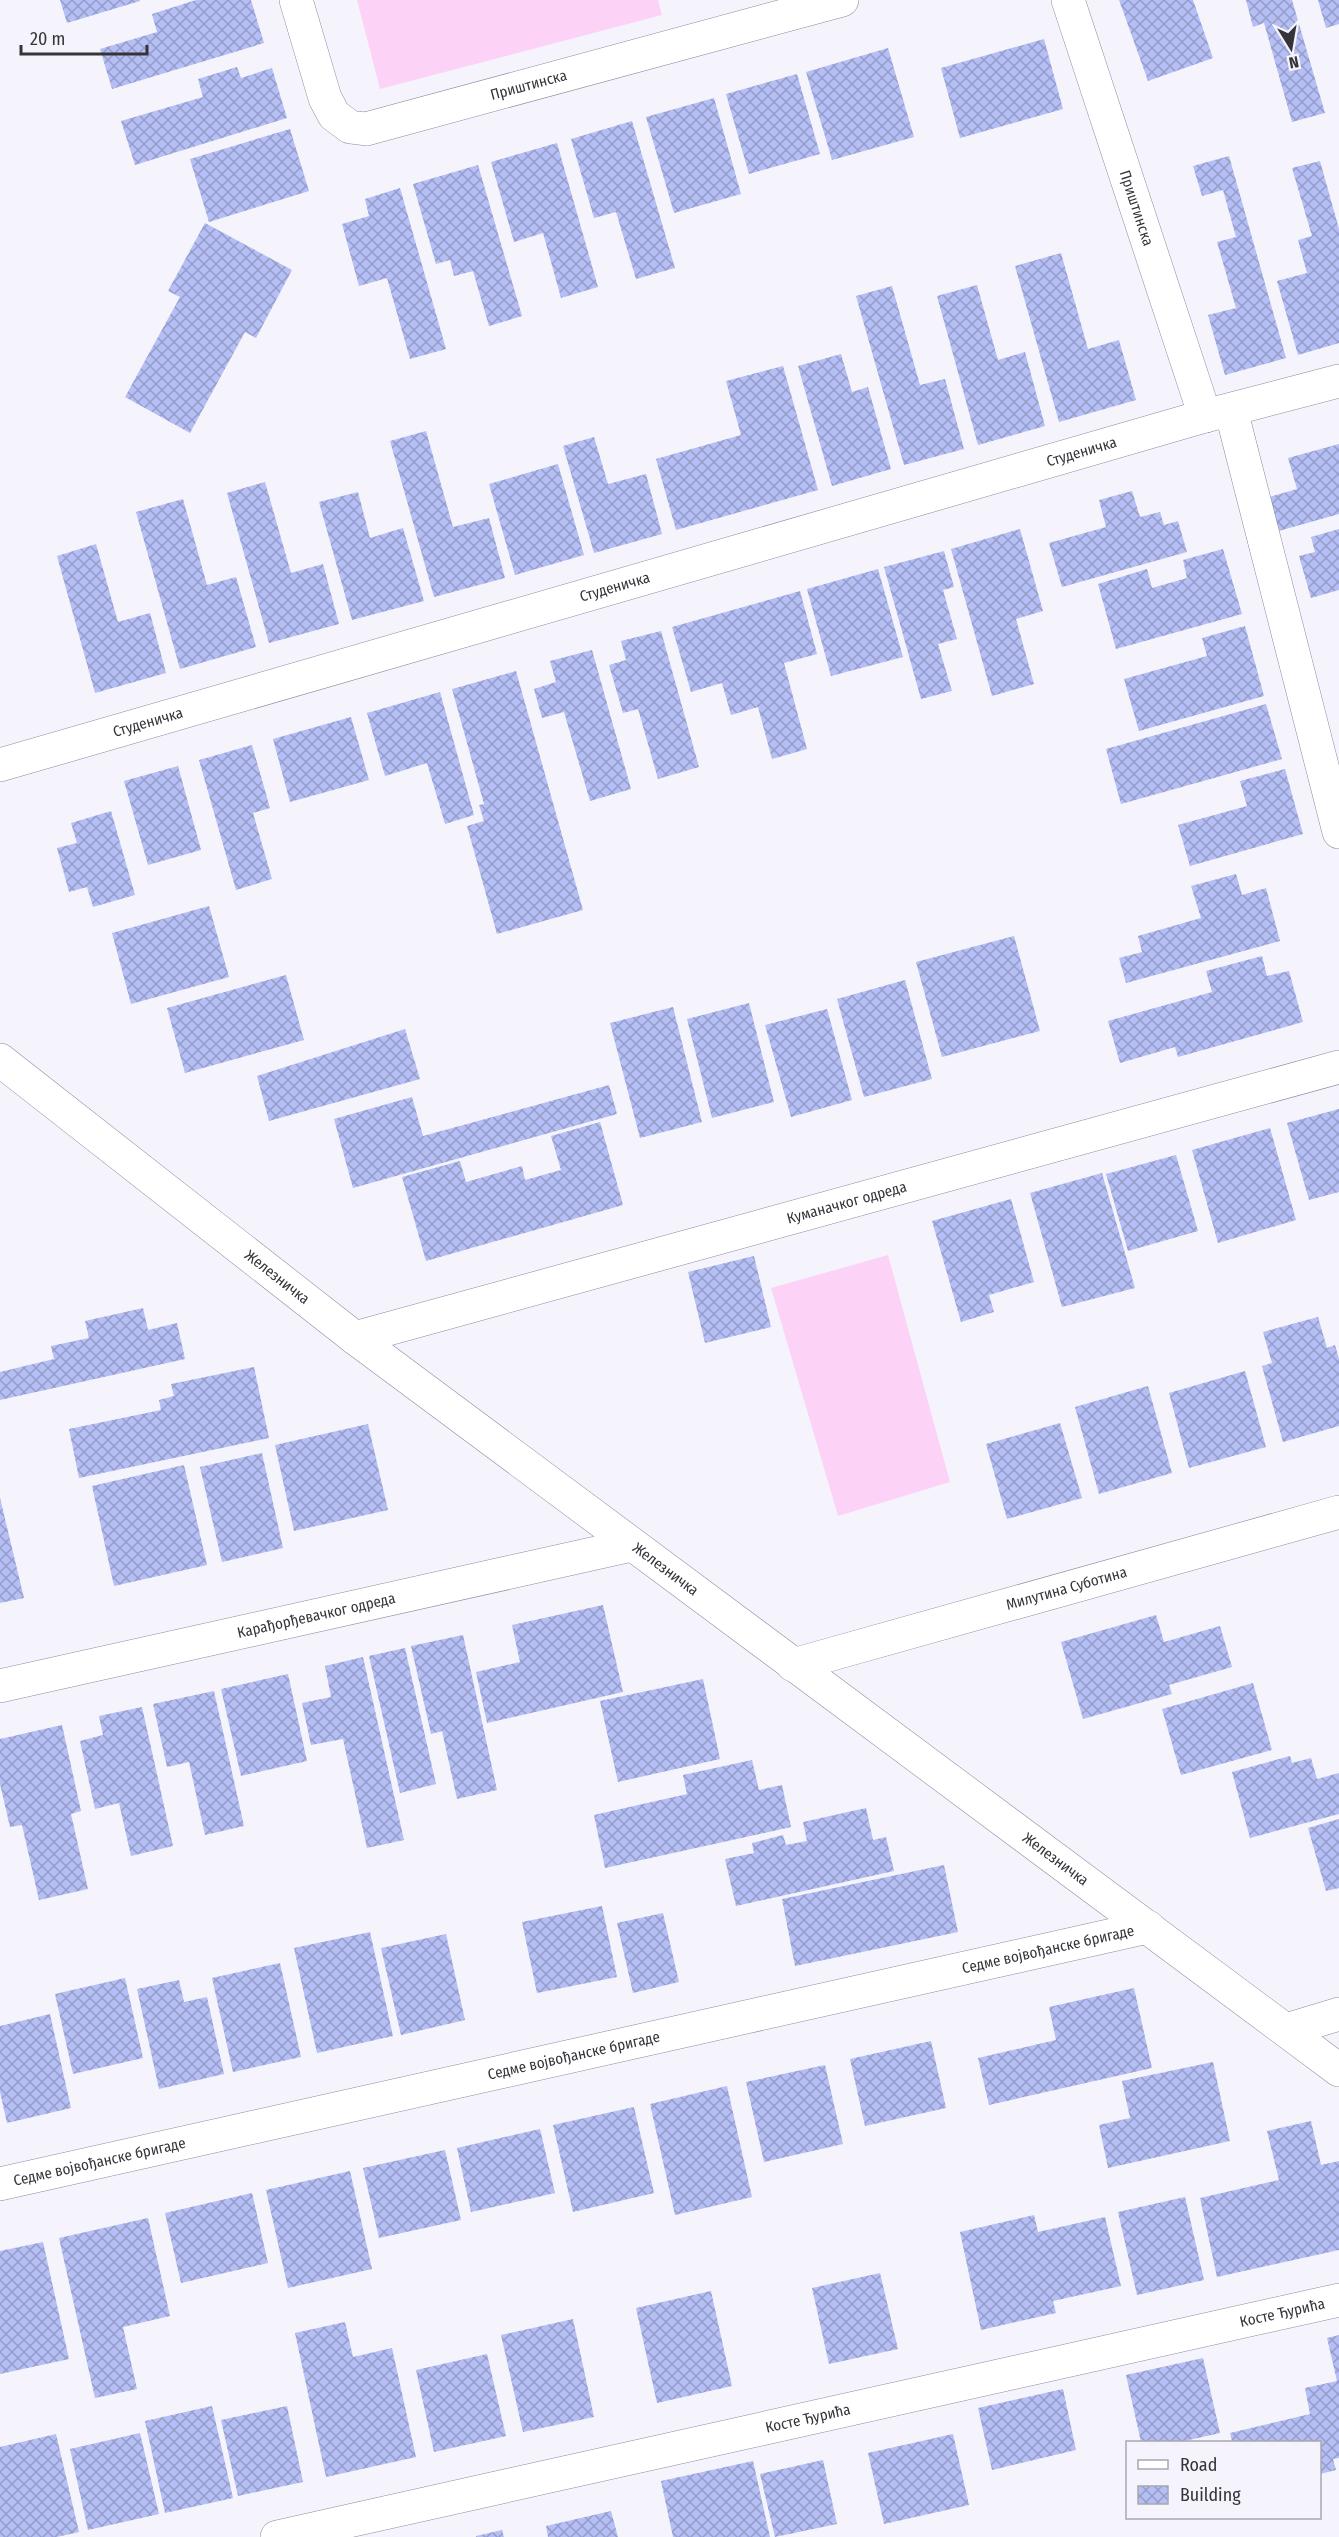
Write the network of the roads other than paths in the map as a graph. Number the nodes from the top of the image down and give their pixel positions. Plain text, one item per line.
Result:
1 (296, 0) edge
2 (842, 0) edge
3 (1068, 0) edge
4 (1339, 381) edge
5 (1218, 413) junction
6 (0, 765) edge
7 (1339, 832) edge
8 (0, 1060) edge
9 (1339, 1066) edge
10 (355, 1338) junction
11 (1339, 1512) edge
12 (632, 1545) junction
13 (793, 1665) junction
14 (0, 1686) edge
15 (1148, 1927) junction
16 (1339, 2014) edge
17 (1286, 2030) junction
18 (1339, 2070) edge
19 (0, 2184) edge
20 (1339, 2300) edge
21 (277, 2537) edge

1 - 2 street, Приштинска
3 - 5 street, Приштинска
4 - 5 street, Студеничка
5 - 6 street, Студеничка
5 - 7 street
8 - 10 street, Железничка
9 - 10 street, Куманачког одреда
10 - 12 street, Железничка
11 - 13 street, Милутина Суботина
12 - 13 street, Железничка
12 - 14 street, Карађорђевачког одреда
13 - 15 street, Железничка
15 - 17 street, Железничка
15 - 19 street, Седме војвођанске бригаде
16 - 17 street
17 - 18 street, Железничка
20 - 21 street, Косте Ђурића

